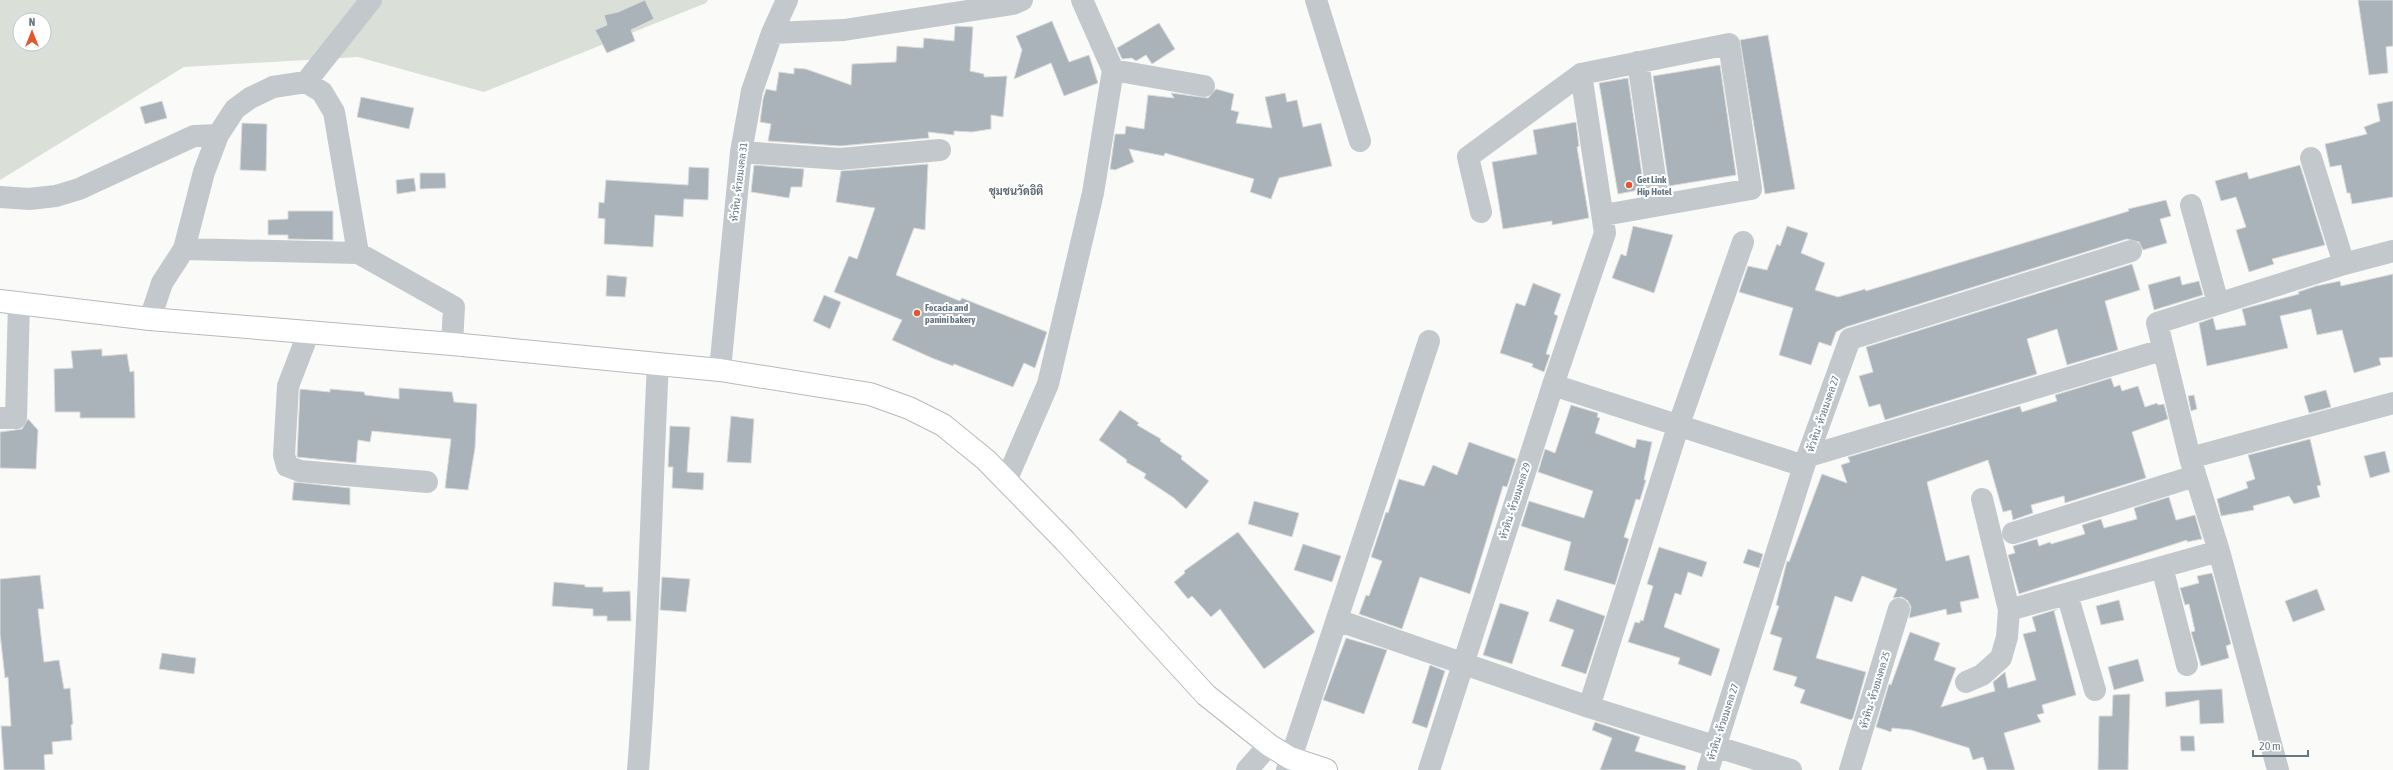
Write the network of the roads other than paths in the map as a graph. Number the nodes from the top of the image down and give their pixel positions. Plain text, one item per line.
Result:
1 (371, 0) edge
2 (787, 0) edge
3 (1022, 0) edge
4 (1082, 0) edge
5 (1316, 0) edge
6 (772, 33) junction
7 (1638, 62) junction
8 (1113, 70) junction
9 (1581, 74) junction
10 (306, 82) junction
11 (1204, 86) dead end
12 (218, 135) junction
13 (1360, 141) dead end
14 (940, 150) dead end
15 (742, 152) junction
16 (2311, 158) dead end
17 (0, 197) edge
18 (1659, 205) junction
19 (2191, 205) dead end
20 (1480, 212) dead end
21 (1605, 224) junction
22 (1743, 242) dead end
23 (184, 249) junction
24 (2131, 251) dead end
25 (2393, 251) edge
26 (358, 253) junction
27 (2344, 264) junction
28 (9, 302) edge
29 (2218, 303) junction
30 (150, 319) junction
31 (308, 334) junction
32 (1428, 341) dead end
33 (452, 344) junction
34 (2162, 350) junction
35 (658, 364) junction
36 (720, 370) junction
37 (1553, 385) junction
38 (2393, 403) edge
39 (0, 418) edge
40 (1678, 427) junction
41 (1807, 461) junction
42 (2193, 467) junction
43 (1006, 481) junction
44 (427, 482) dead end
45 (1982, 499) dead end
46 (2013, 533) dead end
47 (2219, 551) junction
48 (2162, 567) junction
49 (2067, 594) junction
50 (1900, 609) dead end
51 (2009, 610) junction
52 (1337, 620) junction
53 (1462, 665) junction
54 (2187, 665) dead end
55 (1966, 682) dead end
56 (2095, 690) dead end
57 (1589, 707) junction
58 (1269, 745) junction
59 (1715, 746) junction
60 (1289, 764) edge
61 (638, 770) edge
62 (1247, 770) edge
63 (1326, 770) edge
64 (1429, 770) edge
65 (1708, 770) edge
66 (1791, 770) edge
67 (1850, 770) edge
68 (2278, 770) edge

1 - 10 street
2 - 6 street, หัวหิน - ห้วยมงคล 31
3 - 6 street
4 - 8 street
5 - 13 street
6 - 15 street, หัวหิน - ห้วยมงคล 31
7 - 9 street
7 - 18 street
7 - 18 street
8 - 11 street
8 - 43 street
9 - 20 street
9 - 21 street
10 - 12 street
10 - 26 street
12 - 17 street
12 - 23 street
14 - 15 street
15 - 36 street, หัวหิน - ห้วยมงคล 31
16 - 27 street
18 - 21 street
19 - 29 street
21 - 37 street, หัวหิน - ห้วยมงคล 29
22 - 40 street
23 - 26 street
23 - 30 street
24 - 41 street, หัวหิน - ห้วยมงคล 27
25 - 27 street
26 - 33 street
27 - 29 street
28 - 30 main road
28 - 39 street
29 - 34 street
30 - 31 main road
31 - 33 main road
31 - 44 street
32 - 52 street
33 - 35 main road
34 - 41 street
34 - 42 street
35 - 36 main road
35 - 61 street
36 - 43 main road
37 - 40 street
37 - 53 street, หัวหิน - ห้วยมงคล 29
38 - 42 street
40 - 41 street
40 - 57 street
41 - 59 street, หัวหิน - ห้วยมงคล 27
42 - 46 street
42 - 47 street
43 - 58 main road
45 - 51 street
47 - 48 street
47 - 68 street
48 - 49 street
48 - 54 street
49 - 51 street
49 - 56 street
50 - 67 street, หัวหิน - ห้วยมงคล 25
51 - 55 street
52 - 53 street
52 - 60 street
53 - 57 street
53 - 64 street, หัวหิน - ห้วยมงคล 29
57 - 59 street
58 - 60 main road
58 - 62 street
59 - 65 street, หัวหิน - ห้วยมงคล 27
59 - 66 street
60 - 63 main road

